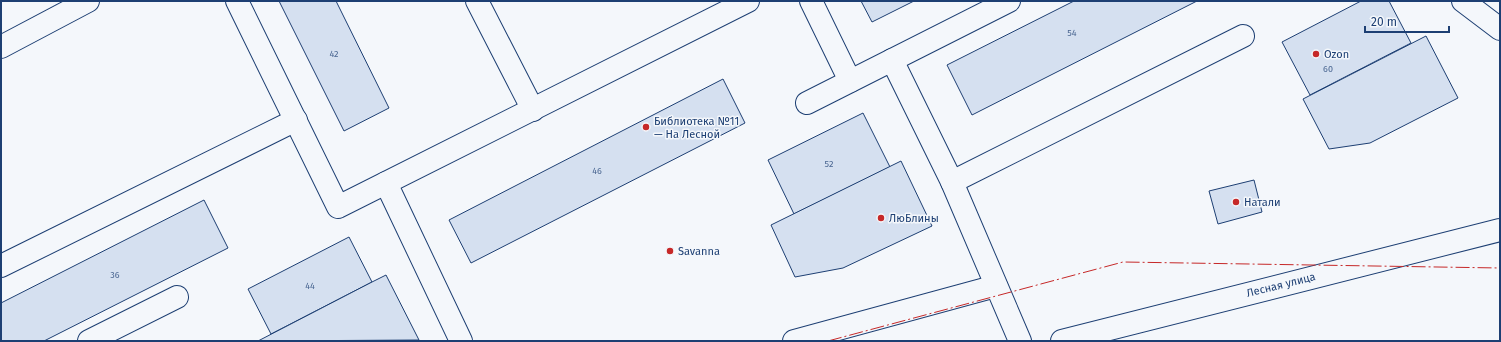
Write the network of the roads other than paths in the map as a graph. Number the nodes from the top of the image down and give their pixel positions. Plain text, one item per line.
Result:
1 (88, 1) edge
2 (237, 1) edge
3 (477, 1) edge
4 (748, 1) edge
5 (811, 1) edge
6 (1009, 1) edge
7 (1464, 1) edge
8 (1500, 29) edge
9 (1243, 36) dead end
10 (1, 48) edge
11 (892, 60) junction
12 (850, 81) junction
13 (807, 102) dead end
14 (533, 110) junction
15 (296, 120) junction
16 (952, 182) junction
17 (386, 183) junction
18 (1500, 230) edge
19 (1, 266) edge
20 (996, 286) junction
21 (177, 297) dead end
22 (89, 341) edge
23 (461, 341) edge
24 (794, 341) edge
25 (1020, 341) edge
26 (1062, 341) edge

1 - 10 main road
2 - 15 main road
3 - 14 main road
4 - 14 main road
5 - 12 main road
6 - 11 main road
7 - 8 main road
9 - 16 main road
11 - 12 main road
11 - 16 main road
12 - 13 main road
14 - 17 main road
15 - 17 main road
15 - 19 main road
16 - 20 main road
17 - 23 main road
18 - 26 main road, Лесная улица
20 - 24 main road
20 - 25 main road
21 - 22 main road

